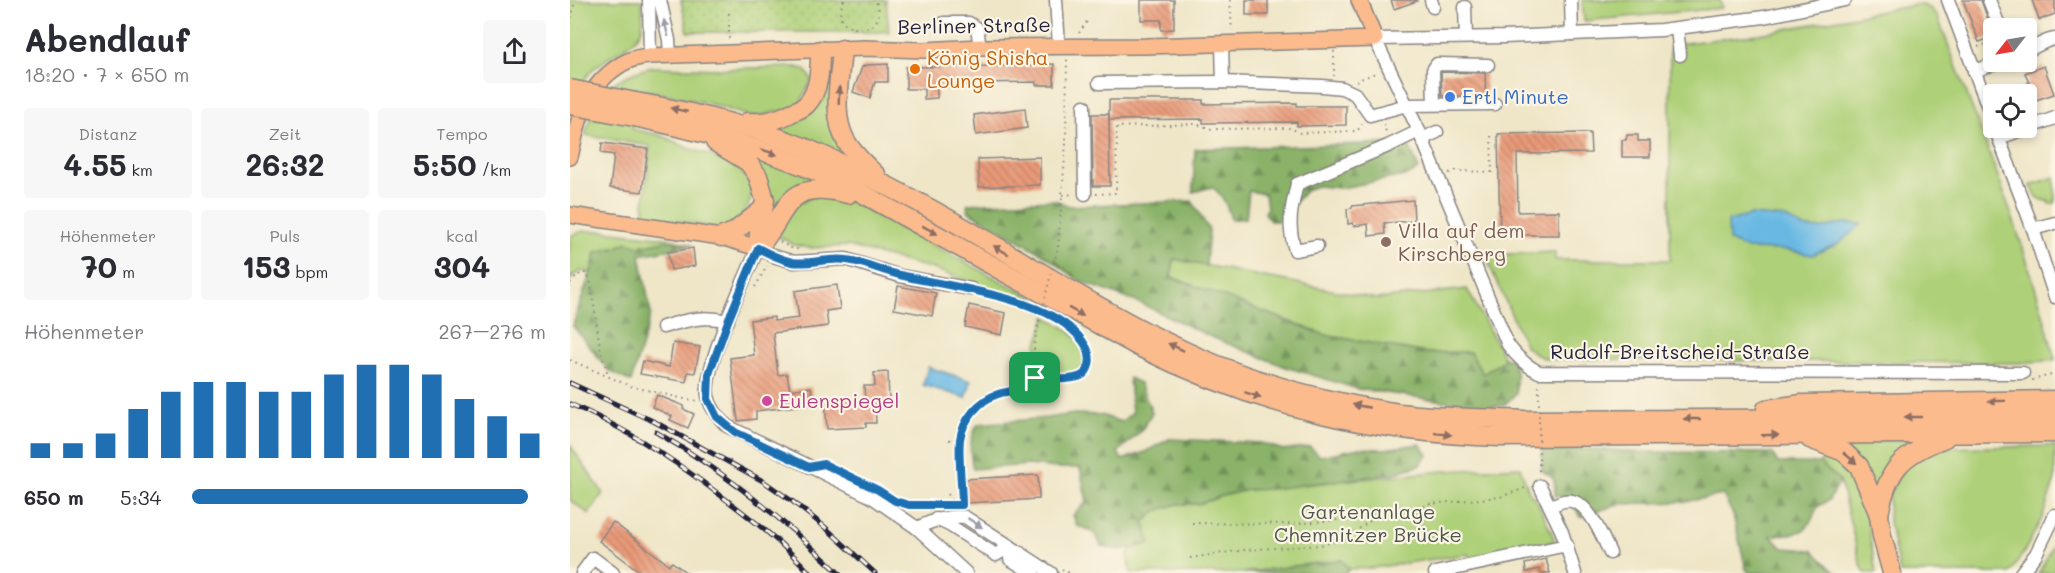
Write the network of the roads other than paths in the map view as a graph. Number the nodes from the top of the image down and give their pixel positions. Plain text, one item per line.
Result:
1 (649, 0) edge
2 (660, 0) edge
3 (1056, 0) edge
4 (1359, 0) edge
5 (1571, 0) edge
6 (1845, 0) edge
7 (1948, 0) edge
8 (1989, 0) edge
9 (1465, 7) dead end
10 (1996, 18) edge
11 (944, 23) dead end
12 (1677, 29) junction
13 (1572, 34) junction
14 (1466, 37) junction
15 (1375, 39) junction
16 (2055, 39) edge
17 (1228, 44) junction
18 (1059, 46) junction
19 (980, 47) junction
20 (2037, 47) edge
21 (842, 49) junction
22 (820, 50) junction
23 (1680, 55) dead end
24 (650, 56) junction
25 (670, 56) junction
26 (1488, 65) dead end
27 (1983, 68) edge
28 (1974, 71) junction
29 (1100, 82) dead end
30 (1223, 82) junction
31 (570, 89) edge
32 (1983, 94) edge
33 (1434, 104) junction
34 (1495, 104) dead end
35 (570, 105) edge
36 (1407, 105) junction
37 (1084, 106) dead end
38 (635, 109) junction
39 (2055, 118) edge
40 (721, 120) junction
41 (2037, 123) edge
42 (692, 130) junction
43 (1437, 132) dead end
44 (1421, 135) junction
45 (1999, 138) edge
46 (570, 158) edge
47 (884, 184) junction
48 (1079, 194) road end
49 (879, 202) junction
50 (764, 209) junction
51 (570, 215) edge
52 (2055, 223) edge
53 (2033, 229) junction
54 (721, 237) junction
55 (1317, 246) dead end
56 (766, 252) junction
57 (971, 289) road end
58 (2055, 297) edge
59 (728, 321) junction
60 (663, 327) dead end
61 (2023, 373) road end
62 (2055, 400) edge
63 (2055, 417) edge
64 (1750, 418) junction
65 (2055, 433) edge
66 (1797, 435) junction
67 (1953, 435) junction
68 (1539, 486) road end
69 (1550, 506) junction
70 (1879, 515) junction
71 (2055, 515) edge
72 (917, 528) junction
73 (1567, 545) junction
74 (1010, 546) junction
75 (1610, 553) dead end
76 (582, 573) edge
77 (613, 573) edge
78 (966, 573) edge
79 (972, 573) edge
80 (1033, 573) edge
81 (1051, 573) edge
82 (1435, 573) edge
83 (1575, 573) edge
84 (1892, 573) edge
85 (2021, 573) edge

1 - 24 street
25 -> 2 street
3 - 18 street
4 - 15 main road, Rudolf-Breitscheid-Straße
5 - 13 street
6 - 12 street
7 - 28 street
8 - 10 street
9 - 14 street
11 - 19 street
12 - 13 street
12 - 23 street
13 - 14 street
14 - 15 street
15 - 17 main road, Berliner Straße
15 - 36 street, Rudolf-Breitscheid-Straße
16 - 20 street
17 - 18 main road, Berliner Straße
17 - 30 street
18 - 19 main road, Berliner Straße
19 - 21 main road, Berliner Straße
21 - 22 main road, Berliner Straße
47 -> 21 highway
22 - 25 main road, Berliner Straße
22 - 40 highway
24 - 25 main road, Berliner Straße
24 - 46 main road, Berliner Straße
26 - 33 street
27 - 28 street
28 - 32 street
29 - 30 street
30 - 36 street
31 - 38 highway, bridge
33 - 34 street
33 - 36 street
35 - 38 highway, bridge
36 - 44 street, Rudolf-Breitscheid-Straße
37 - 48 street
40 -> 38 highway
38 - 42 highway
39 - 41 street
40 - 47 highway
42 -> 49 highway
42 - 50 highway
43 - 44 street
44 - 55 street
44 - 61 street, Rudolf-Breitscheid-Straße
45 - 53 street
64 -> 47 highway
49 - 56 highway
49 -> 66 highway
50 - 54 highway
50 - 56 highway
51 - 54 main road
52 - 53 street
53 - 58 street
54 - 56 main road
56 - 57 street
56 - 59 street
59 - 60 street
59 - 72 street
62 -> 64 highway
63 -> 64 highway
65 - 67 highway
66 - 67 highway
66 -> 70 highway
67 - 70 highway
68 - 69 street
69 - 73 street
69 - 75 street
70 - 84 highway
71 - 85 street
72 -> 74 street
72 - 78 street
72 - 79 street
73 - 82 street
73 - 83 street
74 - 80 street
74 - 81 street
76 - 77 street

